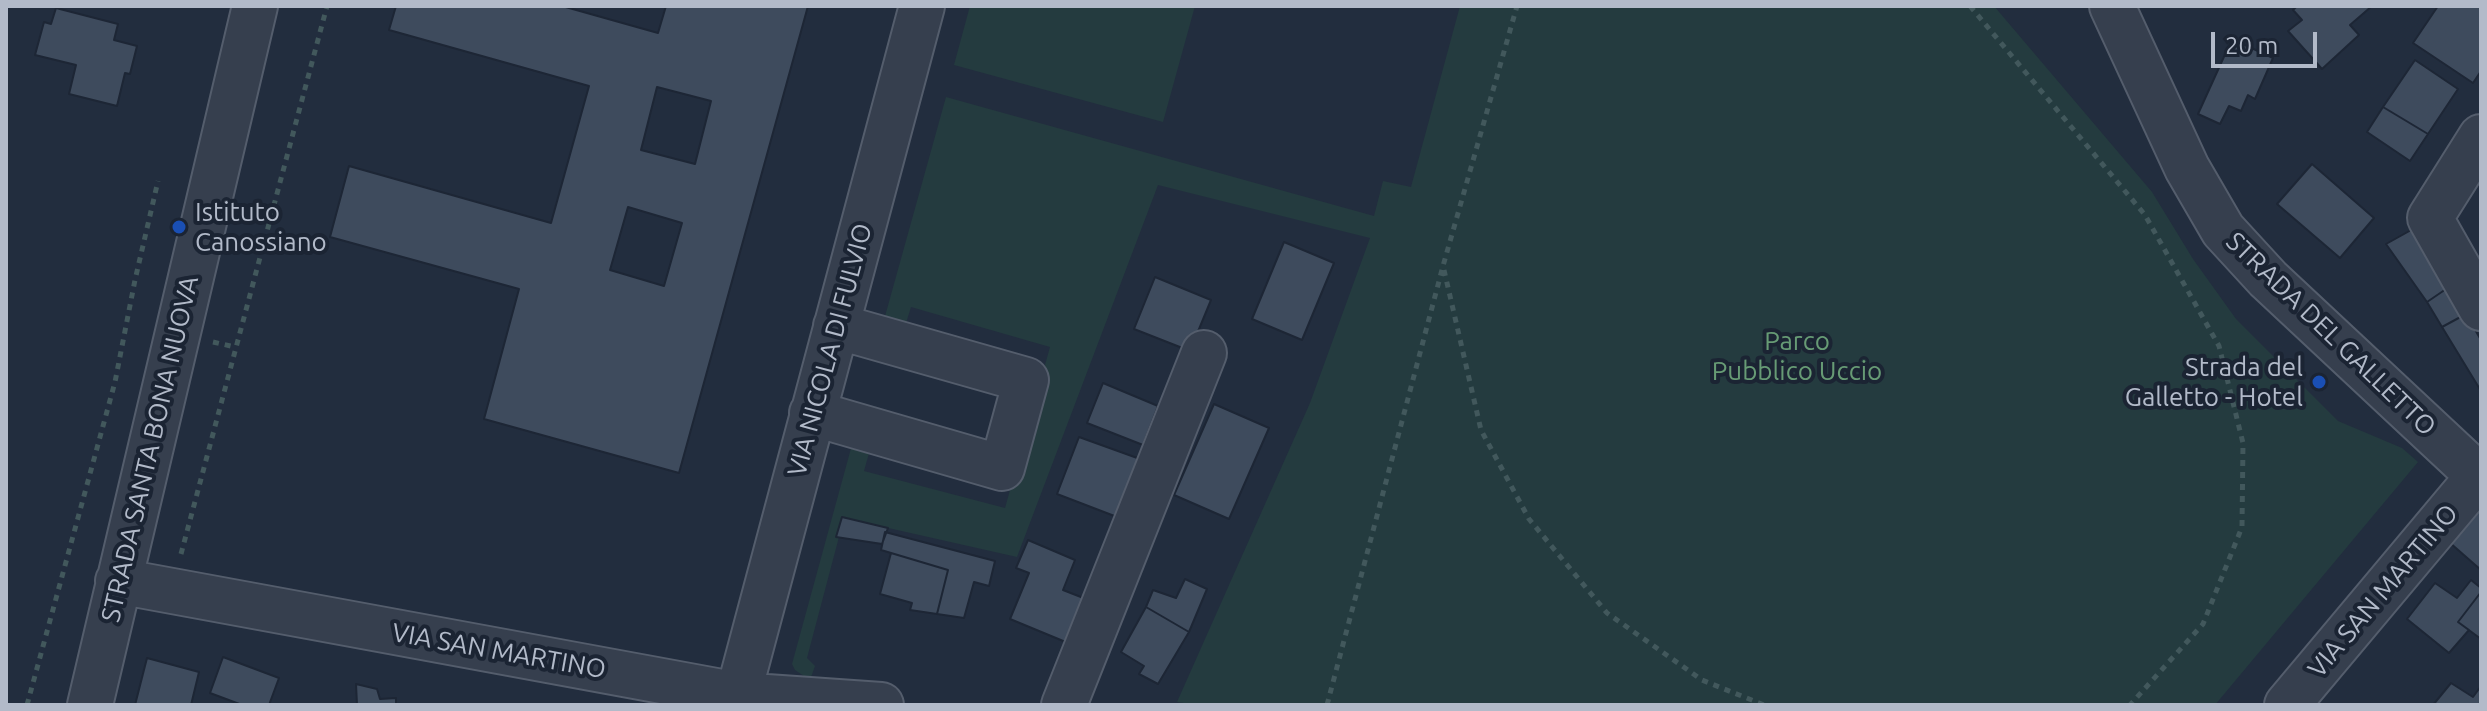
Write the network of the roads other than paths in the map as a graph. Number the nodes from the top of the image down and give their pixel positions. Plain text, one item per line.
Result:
1 (255, 6) edge
2 (922, 6) edge
3 (2112, 6) edge
4 (2481, 137) edge
5 (2481, 308) edge
6 (836, 326) junction
7 (1204, 353) dead end
8 (812, 413) junction
9 (2480, 477) edge
10 (118, 581) junction
11 (738, 695) junction
12 (90, 705) edge
13 (881, 705) edge
14 (1064, 705) edge
15 (2287, 705) edge

1 - 10 street, STRADA SANTA BONA NUOVA
2 - 6 street, VIA NICOLA DI FULVIO
3 - 9 street, STRADA DEL GALLETTO
4 - 5 street
6 - 8 street, VIA NICOLA DI FULVIO
6 - 8 street
7 - 14 street
8 - 11 street, VIA NICOLA DI FULVIO
9 - 15 street, VIA SAN MARTINO
10 - 11 street, VIA SAN MARTINO
10 - 12 street, STRADA SANTA BONA NUOVA
11 - 13 street, VIA SAN MARTINO

